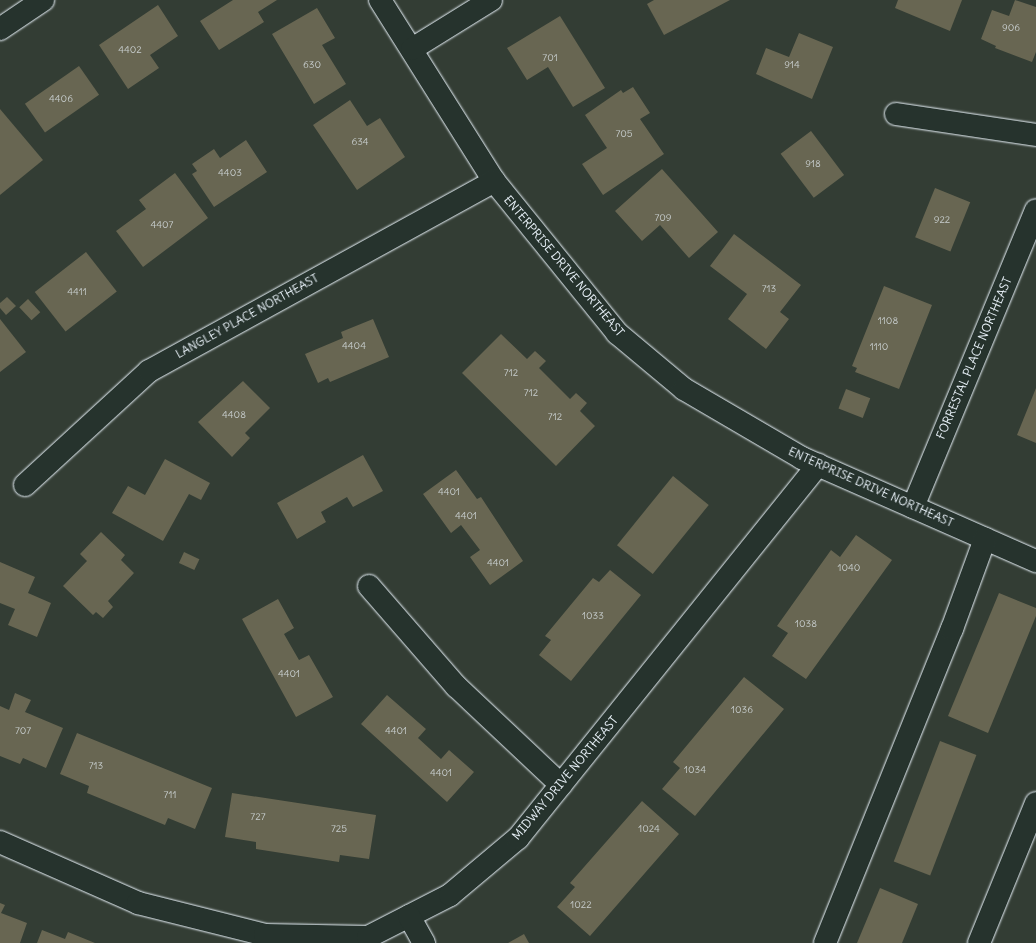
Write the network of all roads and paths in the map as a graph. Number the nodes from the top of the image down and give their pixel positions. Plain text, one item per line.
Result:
1 (43, 0) edge
2 (380, 0) edge
3 (491, 0) edge
4 (0, 28) edge
5 (412, 50) junction
6 (896, 114) dead end
7 (1036, 135) edge
8 (494, 181) junction
9 (1036, 210) edge
10 (818, 466) junction
11 (25, 485) dead end
12 (913, 507) junction
13 (985, 539) junction
14 (1036, 561) edge
15 (368, 586) dead end
16 (561, 785) junction
17 (1036, 803) edge
18 (0, 842) edge
19 (409, 916) junction
20 (424, 943) edge
21 (825, 943) edge
22 (979, 943) edge

1 - 4 street
2 - 5 street, ENTERPRISE DRIVE NORTHEAST
3 - 5 street
5 - 8 street, ENTERPRISE DRIVE NORTHEAST
6 - 7 street
8 - 10 street, ENTERPRISE DRIVE NORTHEAST
8 - 11 street, LANGLEY PLACE NORTHEAST
9 - 12 street, FORRESTAL PLACE NORTHEAST
10 - 12 street, ENTERPRISE DRIVE NORTHEAST
10 - 16 street, MIDWAY DRIVE NORTHEAST
12 - 13 street, ENTERPRISE DRIVE NORTHEAST
13 - 14 street, ENTERPRISE DRIVE NORTHEAST
13 - 21 street
15 - 16 street
16 - 19 street, MIDWAY DRIVE NORTHEAST
17 - 22 street
18 - 19 street, MIDWAY DRIVE NORTHEAST
19 - 20 street

